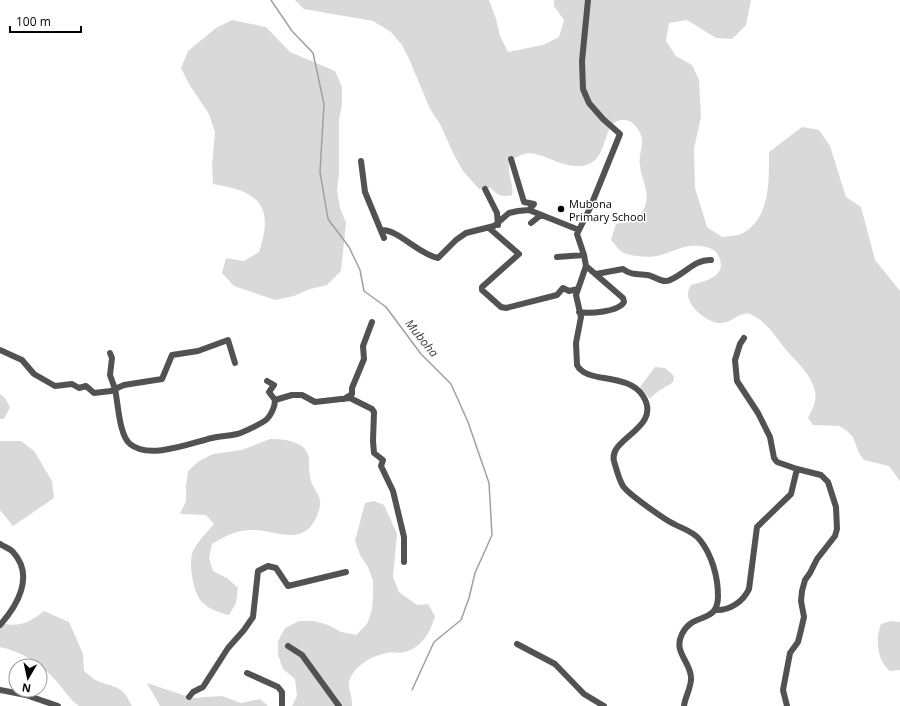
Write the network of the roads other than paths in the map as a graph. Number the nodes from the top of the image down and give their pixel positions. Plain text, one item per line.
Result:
1 (588, 0) edge
2 (511, 159) dead end
3 (361, 161) dead end
4 (484, 189) dead end
5 (529, 210) junction
6 (541, 215) junction
7 (531, 223) dead end
8 (498, 225) junction
9 (489, 228) junction
10 (381, 230) junction
11 (579, 230) junction
12 (384, 238) dead end
13 (584, 255) junction
14 (557, 257) dead end
15 (711, 260) dead end
16 (586, 266) junction
17 (596, 274) junction
18 (578, 289) junction
19 (579, 312) junction
20 (372, 322) dead end
21 (744, 338) dead end
22 (0, 350) edge
23 (110, 353) dead end
24 (234, 363) dead end
25 (266, 381) dead end
26 (115, 388) junction
27 (276, 400) junction
28 (341, 400) junction
29 (797, 469) junction
30 (0, 544) edge
31 (404, 562) dead end
32 (346, 572) dead end
33 (715, 610) junction
34 (0, 625) edge
35 (517, 644) dead end
36 (288, 646) dead end
37 (247, 672) dead end
38 (0, 690) edge
39 (189, 697) dead end
40 (58, 706) edge
41 (282, 706) edge
42 (339, 706) edge
43 (604, 706) edge
44 (684, 706) edge
45 (787, 706) edge

1 - 11 street
2 - 5 street
3 - 10 street
4 - 8 street
5 - 6 street
5 - 8 street
6 - 7 street
6 - 11 street
8 - 9 street
9 - 10 street
9 - 18 street
10 - 12 street
11 - 13 street
13 - 14 street
13 - 16 street
15 - 17 street
16 - 17 street
16 - 18 street
17 - 19 street
18 - 19 street
19 - 33 street
20 - 28 street
21 - 29 street
22 - 26 street
23 - 26 street
24 - 26 street
25 - 27 street
26 - 27 street
27 - 28 street
28 - 31 street
29 - 33 street
29 - 45 street
30 - 34 street
32 - 39 street
33 - 44 street
35 - 43 street
36 - 42 street
37 - 41 street
38 - 40 street

